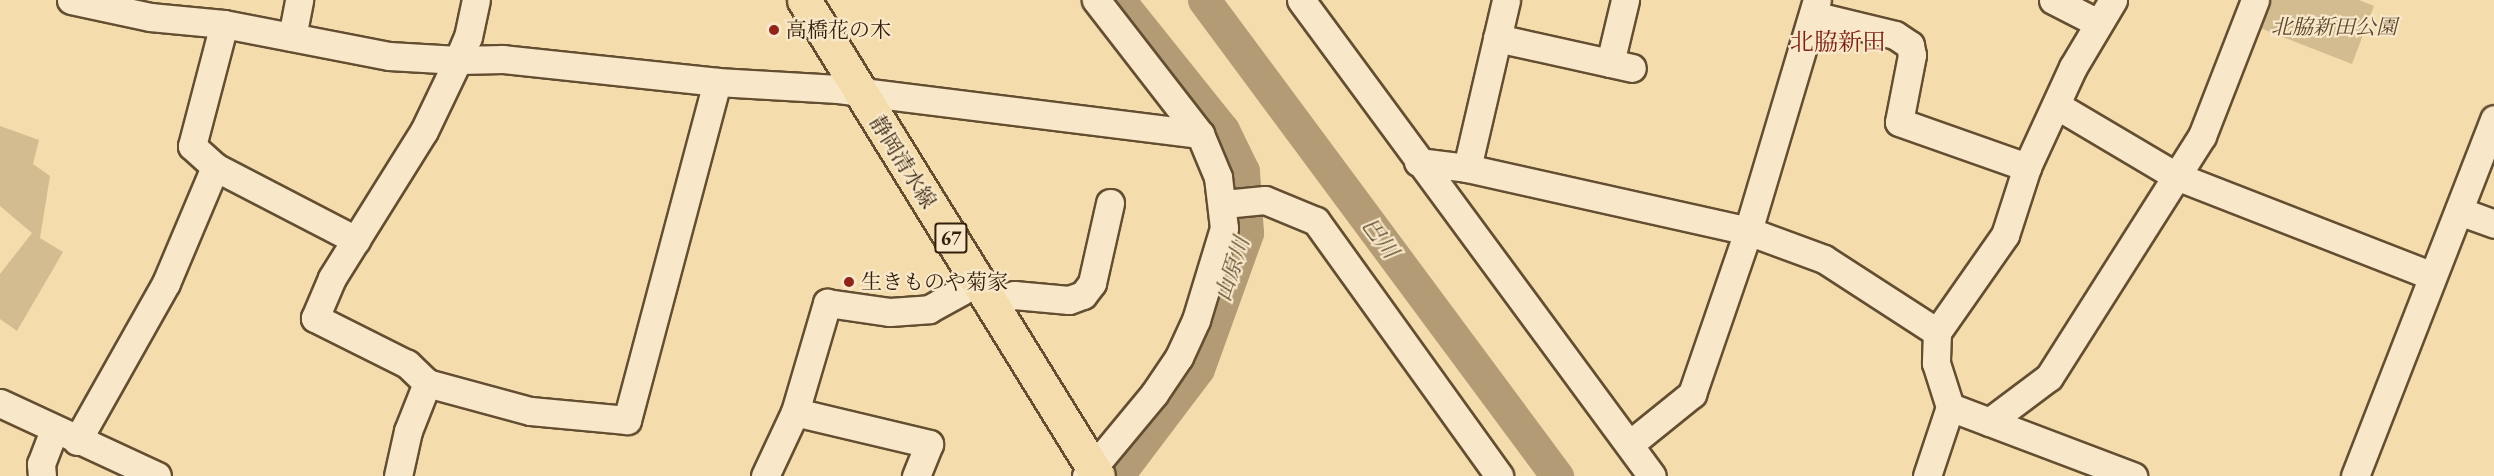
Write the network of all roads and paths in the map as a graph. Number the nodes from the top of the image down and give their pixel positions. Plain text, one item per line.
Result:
1 (71, 0) edge
2 (298, 0) edge
3 (476, 0) edge
4 (783, 0) edge
5 (804, 0) edge
6 (1096, 0) edge
7 (1301, 0) edge
8 (1506, 0) edge
9 (1625, 0) edge
10 (2053, 0) edge
11 (2113, 0) edge
12 (2255, 0) edge
13 (1815, 8) edge
14 (2098, 23) junction
15 (224, 24) junction
16 (292, 37) junction
17 (1497, 38) junction
18 (458, 60) junction
19 (717, 82) junction
20 (849, 90) junction
21 (2056, 105) junction
22 (2494, 119) edge
23 (1200, 134) junction
24 (1418, 162) junction
25 (215, 166) junction
26 (2027, 167) junction
27 (1467, 168) junction
28 (2176, 176) junction
29 (1110, 203) dead end
30 (1224, 204) junction
31 (2459, 211) junction
32 (2494, 224) edge
33 (1748, 231) junction
34 (356, 240) junction
35 (2432, 276) junction
36 (976, 296) junction
37 (1937, 332) junction
38 (427, 383) junction
39 (0, 404) edge
40 (1950, 407) junction
41 (795, 412) junction
42 (1989, 422) junction
43 (65, 435) junction
44 (1630, 444) junction
45 (1089, 474) edge
46 (42, 476) edge
47 (157, 476) edge
48 (398, 476) edge
49 (765, 476) edge
50 (916, 476) edge
51 (1499, 476) edge
52 (1652, 476) edge
53 (1928, 476) edge
54 (2133, 476) edge
55 (2355, 476) edge

1 - 15 street
2 - 16 street
3 - 18 street
4 - 20 main road, 静岡清水線 / 67
5 - 20 main road, 静岡清水線 / 67
6 - 23 street
7 - 24 street
8 - 17 street
9 - 17 street
10 - 14 street
11 - 14 street
12 - 28 street
13 - 26 street
13 - 33 street
14 - 21 street
15 - 16 street
15 - 25 street
16 - 18 street
17 - 27 street
18 - 19 street
18 - 34 street
19 - 20 street
19 - 38 street
20 - 23 street
20 - 36 main road, 静岡清水線 / 67
21 - 26 street
21 - 28 street
22 - 31 street
23 - 30 street
24 - 27 street
24 - 44 street
25 - 34 street
25 - 43 street
26 - 37 street
27 - 33 street
28 - 35 street
28 - 42 street
29 - 36 street
30 - 45 street
30 - 51 street
31 - 32 street
31 - 35 street
33 - 37 street
33 - 44 street
34 - 38 street
35 - 55 street
36 - 41 street
36 - 45 main road, 静岡清水線 / 67
37 - 40 street
38 - 48 street
39 - 43 street
40 - 42 street
40 - 53 street
41 - 49 street
41 - 50 street
42 - 54 street
43 - 46 street
43 - 47 street
44 - 52 street

